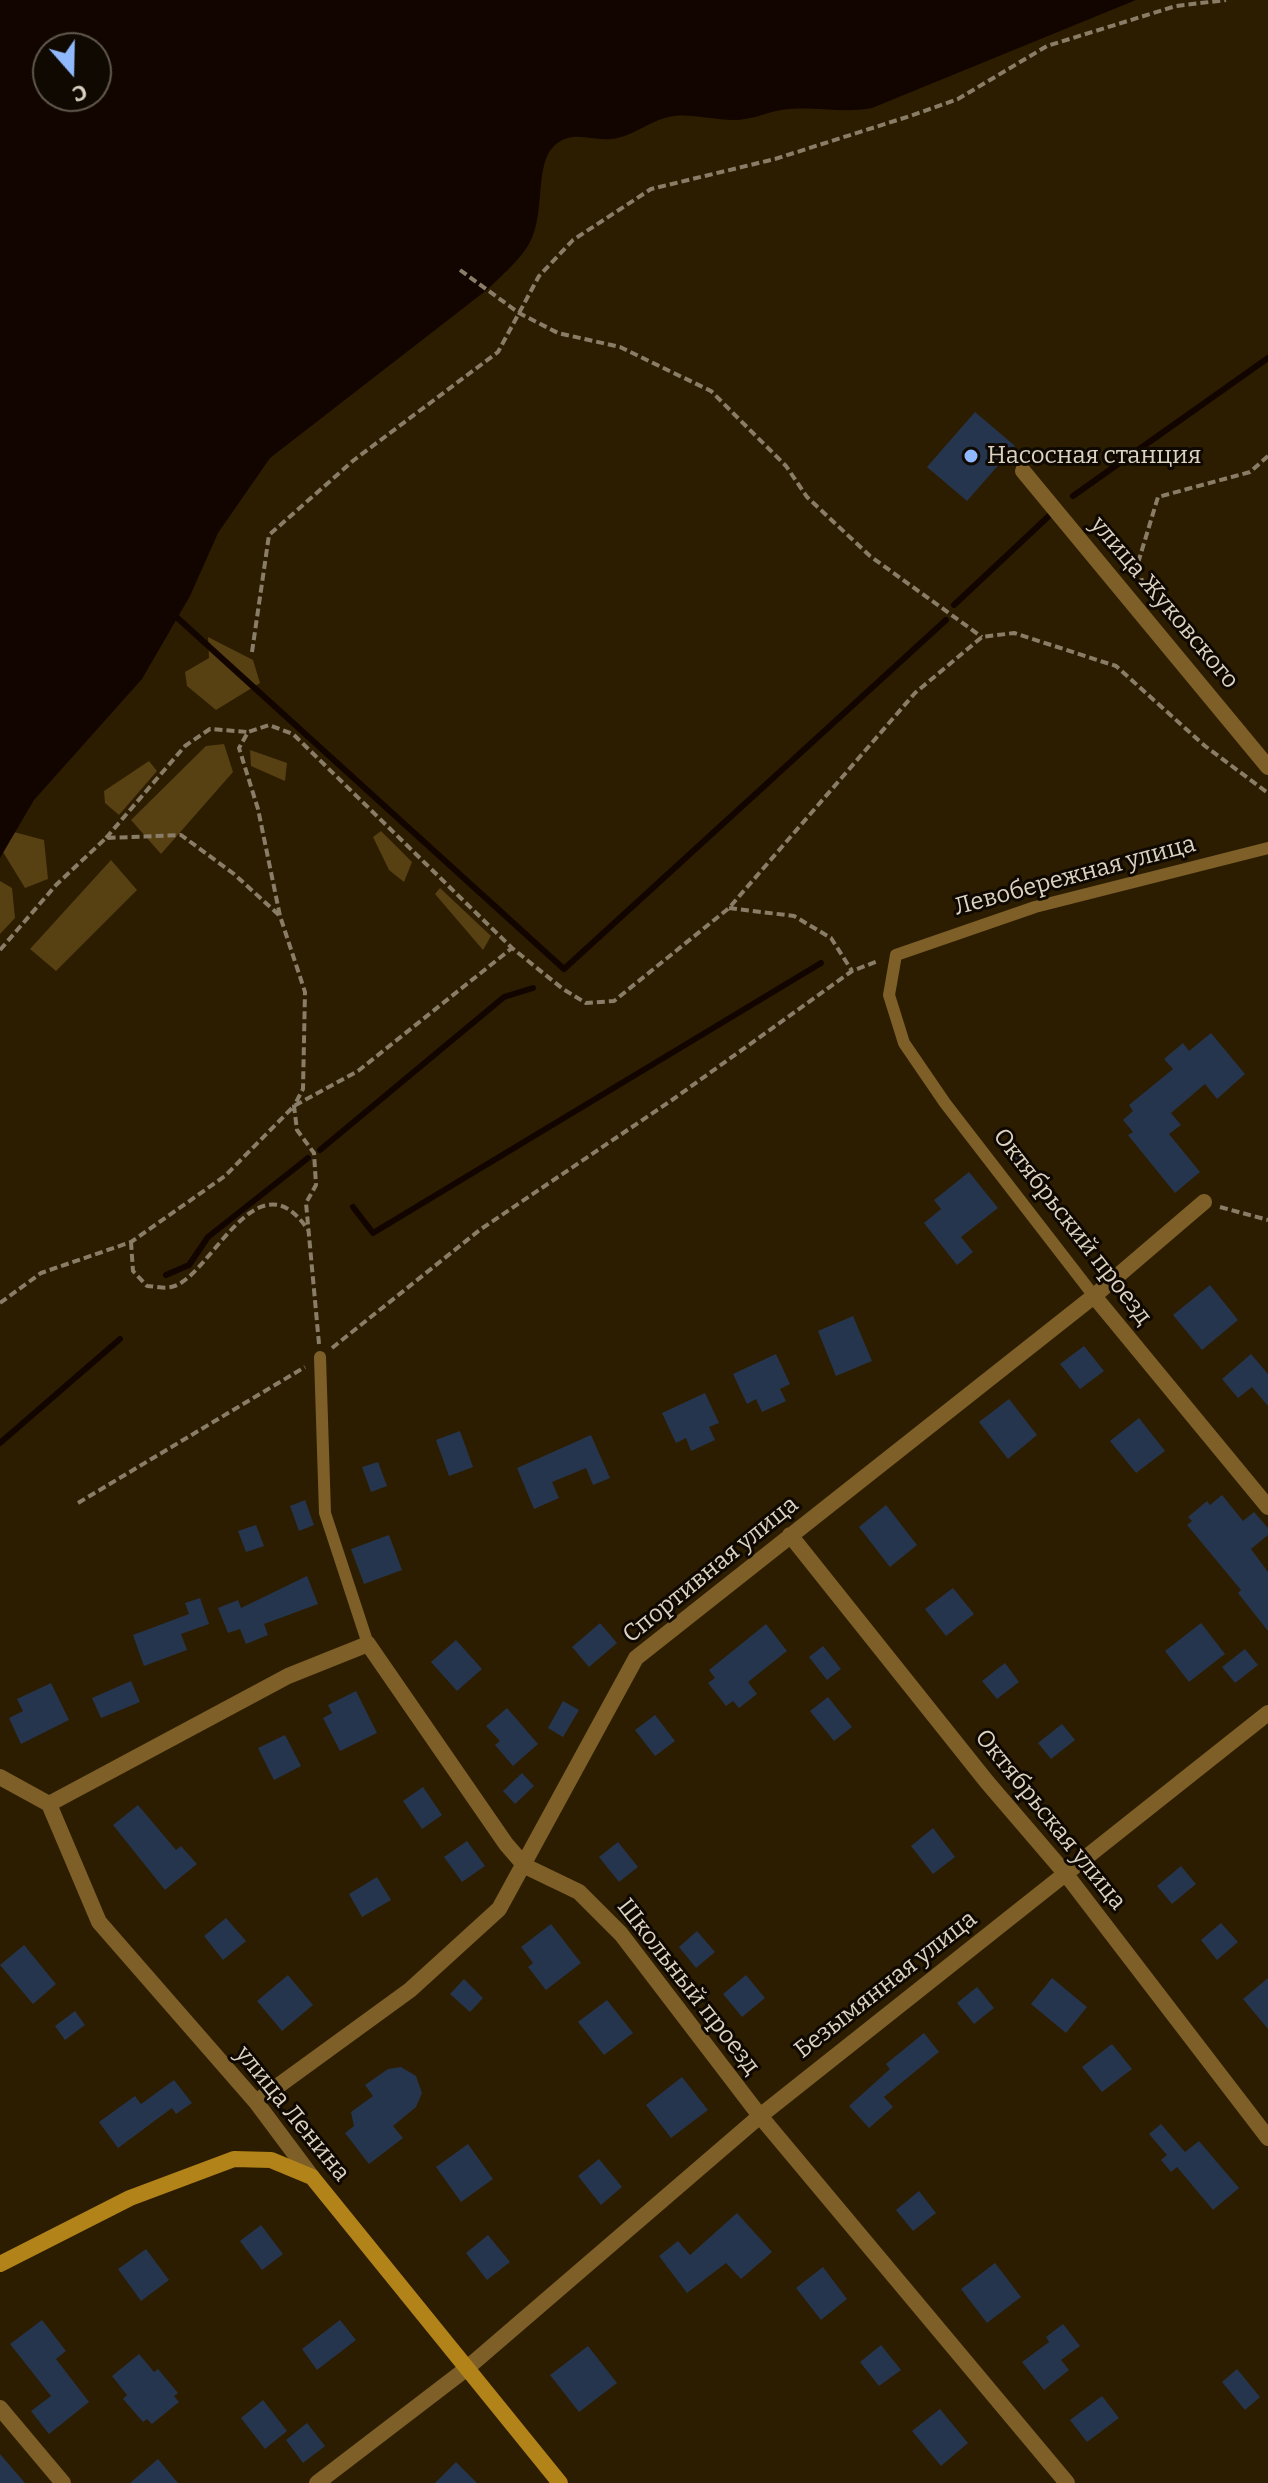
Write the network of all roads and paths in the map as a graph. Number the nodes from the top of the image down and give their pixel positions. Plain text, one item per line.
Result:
1 (1226, 0) edge
2 (460, 270) dead end
3 (519, 313) junction
4 (1268, 456) edge
5 (1023, 471) dead end
6 (1144, 593) dead end
7 (982, 637) junction
8 (252, 652) dead end
9 (248, 732) junction
10 (1268, 767) edge
11 (1268, 793) edge
12 (106, 838) junction
13 (1268, 848) edge
14 (729, 908) junction
15 (280, 916) junction
16 (512, 948) junction
17 (0, 950) edge
18 (896, 955) junction
19 (852, 971) junction
20 (294, 1106) junction
21 (1204, 1202) joint
22 (1268, 1220) edge
23 (309, 1231) junction
24 (131, 1242) junction
25 (1094, 1296) junction
26 (0, 1303) edge
27 (320, 1357) junction
28 (78, 1503) dead end
29 (1268, 1507) edge
30 (790, 1535) junction
31 (368, 1644) junction
32 (1268, 1713) edge
33 (0, 1777) edge
34 (49, 1804) junction
35 (525, 1866) junction
36 (1065, 1873) junction
37 (256, 2102) junction
38 (760, 2116) junction
39 (1268, 2138) edge
40 (312, 2177) junction
41 (0, 2264) edge
42 (466, 2369) junction
43 (0, 2408) edge
44 (63, 2483) edge
45 (317, 2483) edge
46 (560, 2483) edge
47 (1067, 2483) edge

1 - 3 path
2 - 3 path
3 - 7 path
3 - 8 path
4 - 6 path
5 - 10 street, улица Жуковского
7 - 11 path
7 - 14 path
9 - 12 path
9 - 15 path
9 - 16 path
12 - 15 path
12 - 17 path
13 - 18 lane, Левобережная улица
14 - 16 path
14 - 19 path
15 - 20 path
16 - 20 path
18 - 19 path
18 - 25 lane, Октябрьский проезд
19 - 27 path
20 - 23 path
20 - 24 path
21 - 22 path
21 - 25 street, Спортивная улица
23 - 24 path
23 - 27 path
24 - 26 path
25 - 29 street, Октябрьский проезд
25 - 30 street, Спортивная улица
27 - 28 path
27 - 31 lane, Школьный проезд
30 - 35 street, Спортивная улица
30 - 36 street, Октябрьская улица
31 - 34 street
31 - 35 street, Школьный проезд
32 - 36 street, Безымянная улица
33 - 34 street
34 - 37 street, улица Ленина
35 - 37 street, Спортивная улица
35 - 38 street, Школьный проезд
36 - 38 street, Безымянная улица
36 - 39 street, Октябрьская улица
37 - 40 street, улица Ленина
38 - 42 street, Безымянная улица
38 - 47 street, Школьный проезд
40 - 41 street
40 - 42 street, улица Ленина
42 - 45 street, Безымянная улица
42 - 46 street, улица Ленина
43 - 44 street

